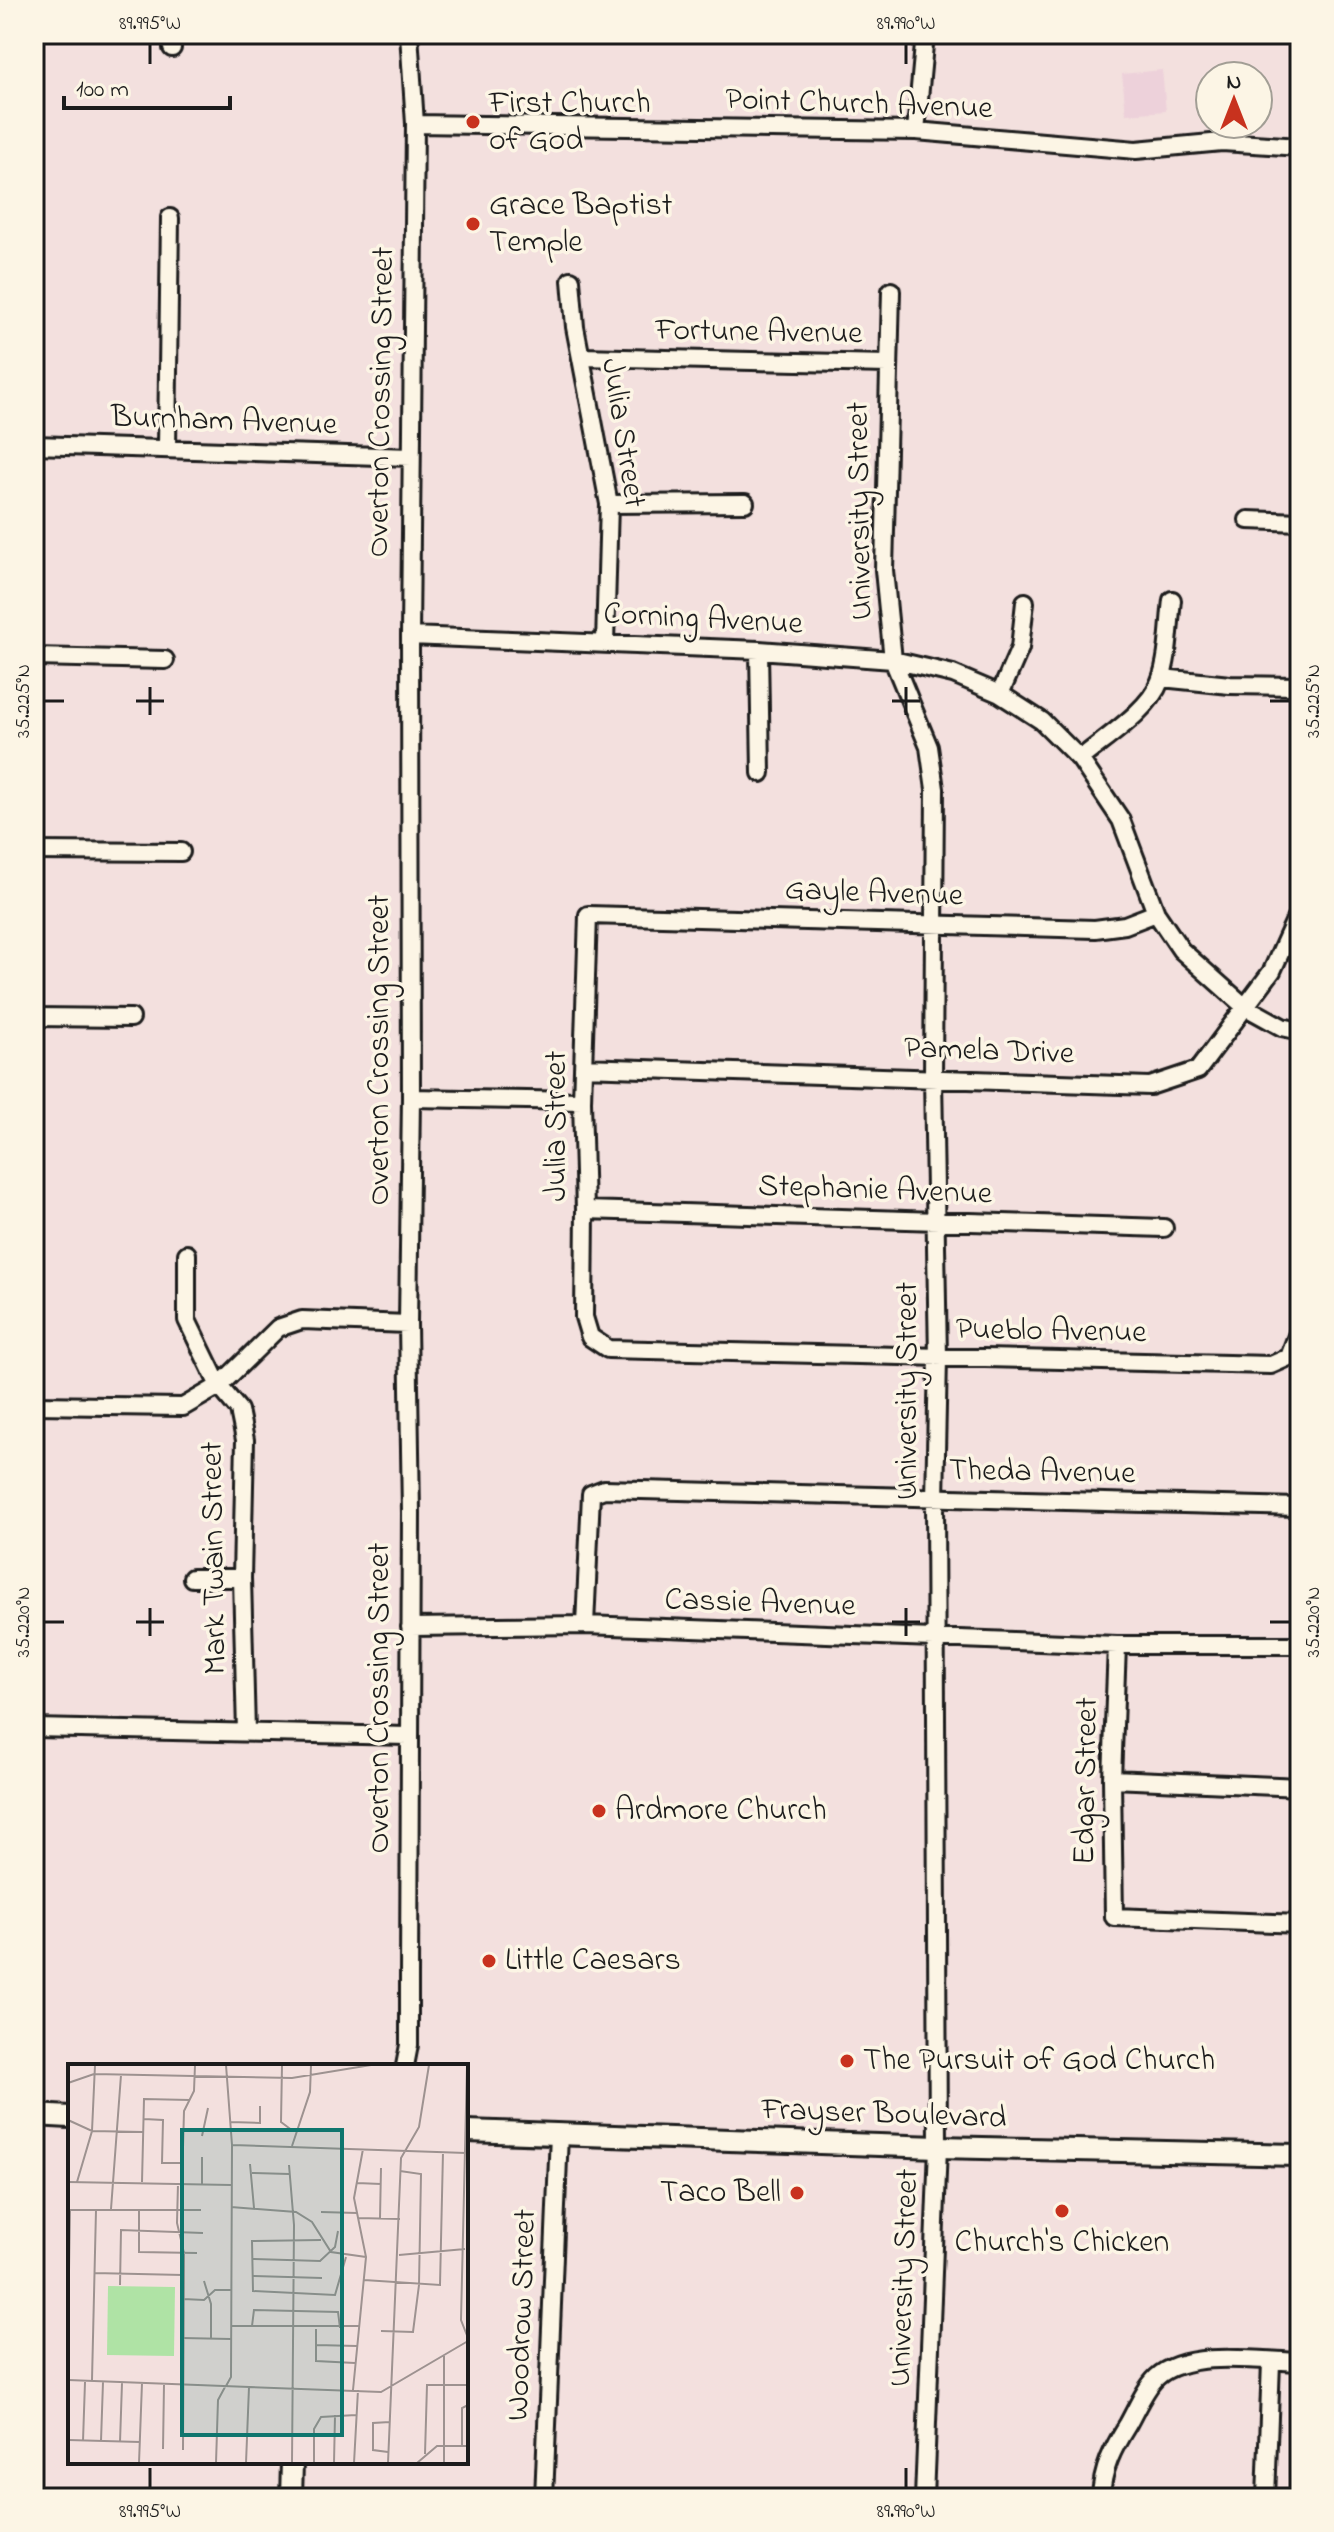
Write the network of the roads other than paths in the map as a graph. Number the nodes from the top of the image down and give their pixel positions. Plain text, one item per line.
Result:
1 (409, 34) edge
2 (925, 34) edge
3 (415, 124) junction
4 (916, 131) junction
5 (1300, 147) edge
6 (170, 218) dead end
7 (571, 280) dead end
8 (891, 291) dead end
9 (581, 357) junction
10 (888, 364) junction
11 (34, 445) edge
12 (167, 448) junction
13 (411, 457) junction
14 (745, 503) dead end
15 (609, 504) junction
16 (1248, 520) dead end
17 (1300, 522) edge
18 (1172, 600) dead end
19 (1025, 602) dead end
20 (410, 636) junction
21 (605, 643) junction
22 (759, 650) junction
23 (34, 657) edge
24 (165, 660) dead end
25 (893, 660) junction
26 (1162, 678) junction
27 (1300, 686) edge
28 (1000, 694) junction
29 (1080, 759) junction
30 (761, 773) dead end
31 (34, 851) edge
32 (181, 852) dead end
33 (1300, 909) edge
34 (1156, 913) junction
35 (588, 915) joint
36 (935, 924) junction
37 (1244, 1006) junction
38 (34, 1017) edge
39 (131, 1018) dead end
40 (1300, 1031) edge
41 (583, 1067) junction
42 (933, 1078) junction
43 (411, 1098) junction
44 (582, 1101) junction
45 (585, 1210) junction
46 (936, 1221) junction
47 (1164, 1228) dead end
48 (187, 1254) dead end
49 (408, 1324) junction
50 (1300, 1328) edge
51 (590, 1337) joint
52 (938, 1358) junction
53 (219, 1386) junction
54 (34, 1405) edge
55 (935, 1499) junction
56 (1300, 1510) edge
57 (192, 1578) dead end
58 (242, 1578) junction
59 (585, 1625) junction
60 (410, 1627) junction
61 (937, 1639) junction
62 (1117, 1645) junction
63 (1300, 1645) edge
64 (34, 1728) edge
65 (246, 1732) junction
66 (408, 1736) junction
67 (1112, 1779) junction
68 (1300, 1787) edge
69 (1300, 1924) edge
70 (406, 2064) edge
71 (34, 2115) edge
72 (68, 2117) edge
73 (468, 2131) edge
74 (559, 2134) junction
75 (938, 2147) junction
76 (1300, 2155) edge
77 (1271, 2362) junction
78 (1300, 2362) edge
79 (292, 2464) edge
80 (291, 2498) edge
81 (544, 2498) edge
82 (924, 2498) edge
83 (1101, 2498) edge
84 (1266, 2498) edge

1 - 3 street, Overton Crossing Street
2 - 4 street
3 - 4 street, Point Church Avenue
3 - 13 street, Overton Crossing Street
4 - 5 street, Point Church Avenue
6 - 12 street
7 - 9 street, Julia Street
8 - 10 street, University Street
9 - 10 street, Fortune Avenue
9 - 15 street, Julia Street
10 - 25 street, University Street
11 - 12 street, Burnham Avenue
12 - 13 street, Burnham Avenue
13 - 20 street, Overton Crossing Street
14 - 15 street
15 - 21 street, Julia Street
16 - 17 street
18 - 26 street
19 - 28 street
20 - 21 street, Corning Avenue
20 - 43 street, Overton Crossing Street
21 - 22 street, Corning Avenue
22 - 25 street, Corning Avenue
22 - 30 street
23 - 24 street
25 - 28 street, Corning Avenue
25 - 36 street, University Street
26 - 27 street
26 - 29 street
28 - 29 street, Corning Avenue
29 - 34 street, Corning Avenue
31 - 32 street
33 - 37 street, Pamela Drive
34 - 36 street, Gayle Avenue
34 - 37 street, Corning Avenue
35 - 36 street, Gayle Avenue
35 - 41 street, Julia Street
36 - 42 street, University Street
37 - 40 street, Corning Avenue
37 - 42 street, Pamela Drive
38 - 39 street
41 - 42 street, Pamela Drive
41 - 44 street, Julia Street
42 - 46 street, University Street
43 - 44 street
43 - 49 street, Overton Crossing Street
44 - 45 street, Julia Street
45 - 46 street, Stephanie Avenue
45 - 51 street, Julia Street
46 - 47 street, Stephanie Avenue
46 - 52 street, University Street
48 - 53 street, Mark Twain Street
49 - 53 street
49 - 60 street, Overton Crossing Street
50 - 52 street, Pueblo Avenue
51 - 52 street, Pueblo Avenue
52 - 55 street, University Street
53 - 54 street
53 - 58 street, Mark Twain Street
55 - 56 street, Theda Avenue
55 - 59 street, Theda Avenue
55 - 61 street, University Street
57 - 58 street
58 - 65 street, Mark Twain Street
59 - 60 street, Cassie Avenue
59 - 61 street, Cassie Avenue
60 - 66 street, Overton Crossing Street
61 - 62 street, Cassie Avenue
61 - 75 street, University Street
62 - 63 street, Cassie Avenue
62 - 67 street, Edgar Street
64 - 65 street
65 - 66 street
66 - 70 street, Overton Crossing Street
67 - 68 street
67 - 69 street, Edgar Street
71 - 72 main road
73 - 74 main road, Frayser Boulevard
74 - 75 main road, Frayser Boulevard
74 - 81 street, Woodrow Street
75 - 76 main road, Frayser Boulevard
75 - 82 street, University Street
77 - 78 street
77 - 83 street
77 - 84 street
79 - 80 main road

